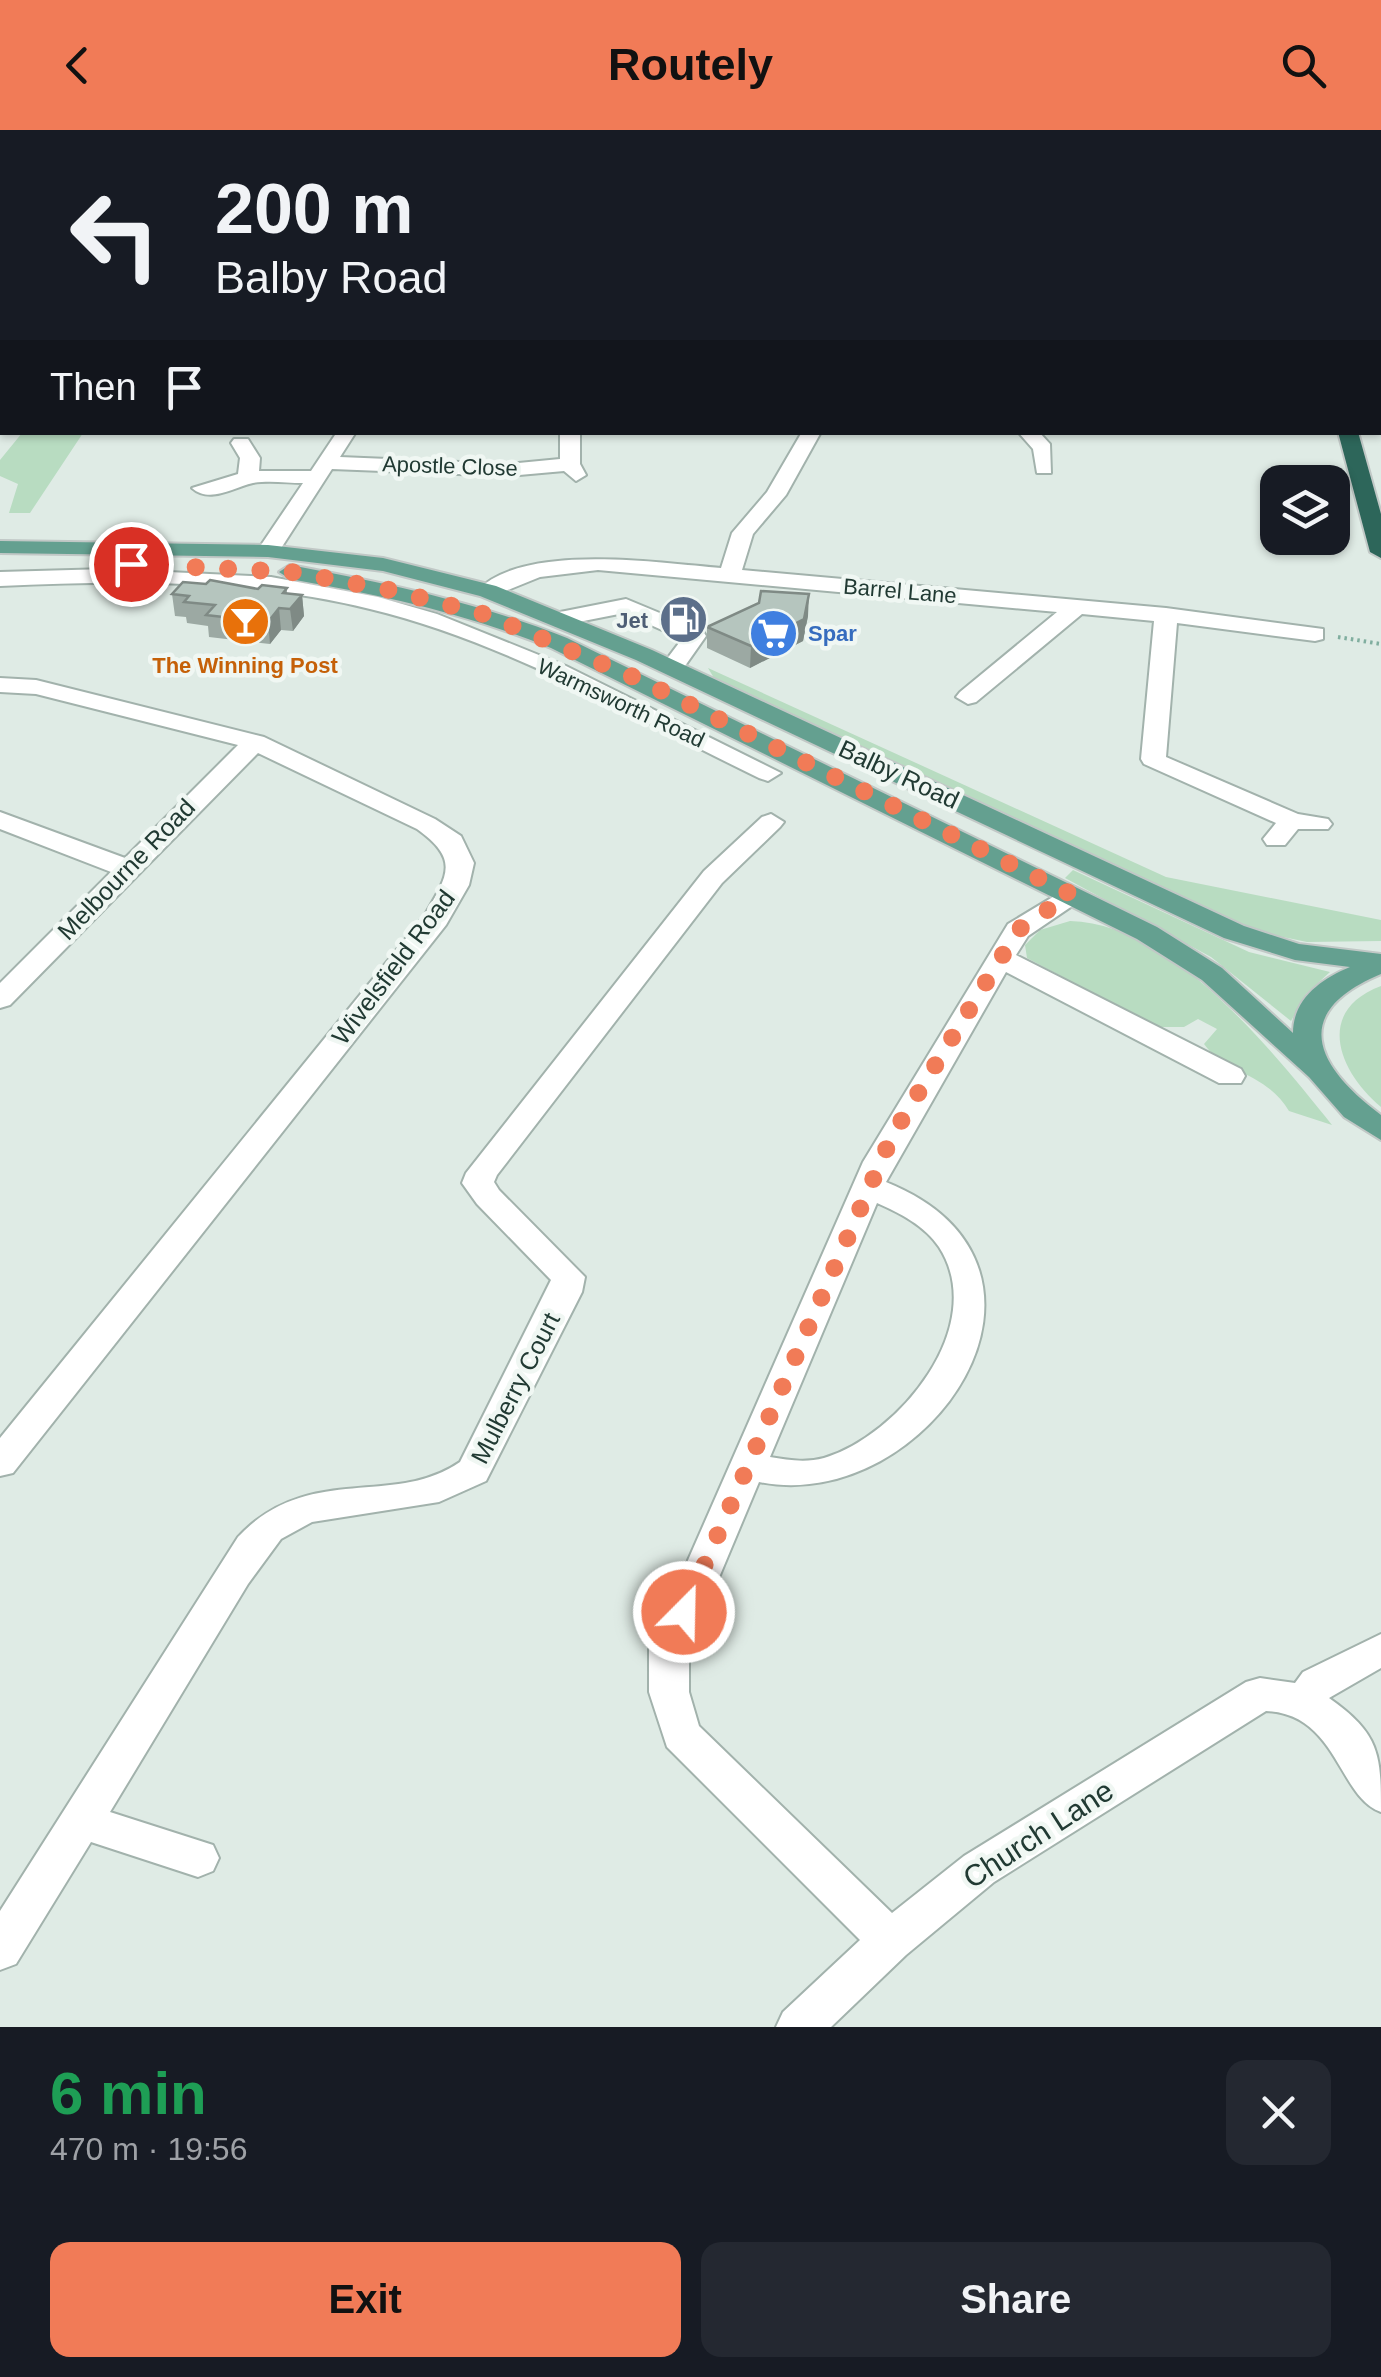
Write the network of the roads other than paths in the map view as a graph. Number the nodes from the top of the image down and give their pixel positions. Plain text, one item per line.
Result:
1 (345, 435) edge
2 (570, 435) edge
3 (810, 435) edge
4 (1030, 435) edge
5 (1349, 435) edge
6 (242, 443) dead end
7 (1044, 469) dead end
8 (323, 470) junction
9 (248, 476) junction
10 (202, 488) dead end
11 (0, 548) edge
12 (268, 551) junction
13 (1381, 552) edge
14 (0, 563) edge
15 (729, 576) junction
16 (0, 579) edge
17 (488, 591) junction
18 (1077, 607) junction
19 (1166, 615) junction
20 (563, 618) junction
21 (1315, 634) dead end
22 (672, 668) junction
23 (0, 685) edge
24 (968, 697) dead end
25 (255, 742) junction
26 (768, 773) dead end
27 (0, 820) edge
28 (771, 822) dead end
29 (1319, 824) dead end
30 (126, 868) junction
31 (1071, 894) junction
32 (1001, 958) junction
33 (1381, 963) edge
34 (0, 999) edge
35 (1315, 1069) junction
36 (1230, 1076) dead end
37 (1381, 1130) edge
38 (870, 1186) junction
39 (0, 1462) edge
40 (746, 1466) junction
41 (1381, 1650) edge
42 (1305, 1700) junction
43 (1381, 1794) edge
44 (79, 1820) junction
45 (198, 1858) dead end
46 (890, 1941) junction
47 (0, 1950) edge
48 (799, 2027) edge

1 - 8 street
2 - 8 street, Apostle Close
3 - 15 street
4 - 7 street
5 - 13 highway
6 - 9 street
8 - 9 street, Apostle Close
8 - 12 street
9 - 10 street, Apostle Close
11 - 12 main road, Balby Road
12 - 17 main road, Balby Road
14 - 31 main road, Balby Road
15 - 17 street, Barrel Lane
15 - 18 street, Barrel Lane
16 - 26 street, Warmsworth Road
17 - 20 main road, Balby Road
18 - 19 street, Barrel Lane
18 - 24 street
19 - 21 street, Barrel Lane
19 - 29 street
20 - 22 main road, Balby Road
20 - 22 street
22 - 33 main road, Balby Road
23 - 25 street, Wivelsfield Road
25 - 30 street, Melbourne Road
25 - 39 street, Wivelsfield Road
27 - 30 street
28 - 44 street, Mulberry Court
30 - 34 street, Melbourne Road
31 - 32 street
31 - 35 main road, Balby Road
32 - 36 street
32 - 38 street
33 - 35 main road
35 - 37 main road, Balby Road
38 - 40 street
38 - 40 street
40 - 46 street
41 - 42 street
42 - 43 street
42 - 46 street, Church Lane
44 - 45 street
44 - 47 street, Mulberry Court
46 - 48 street, Church Lane

